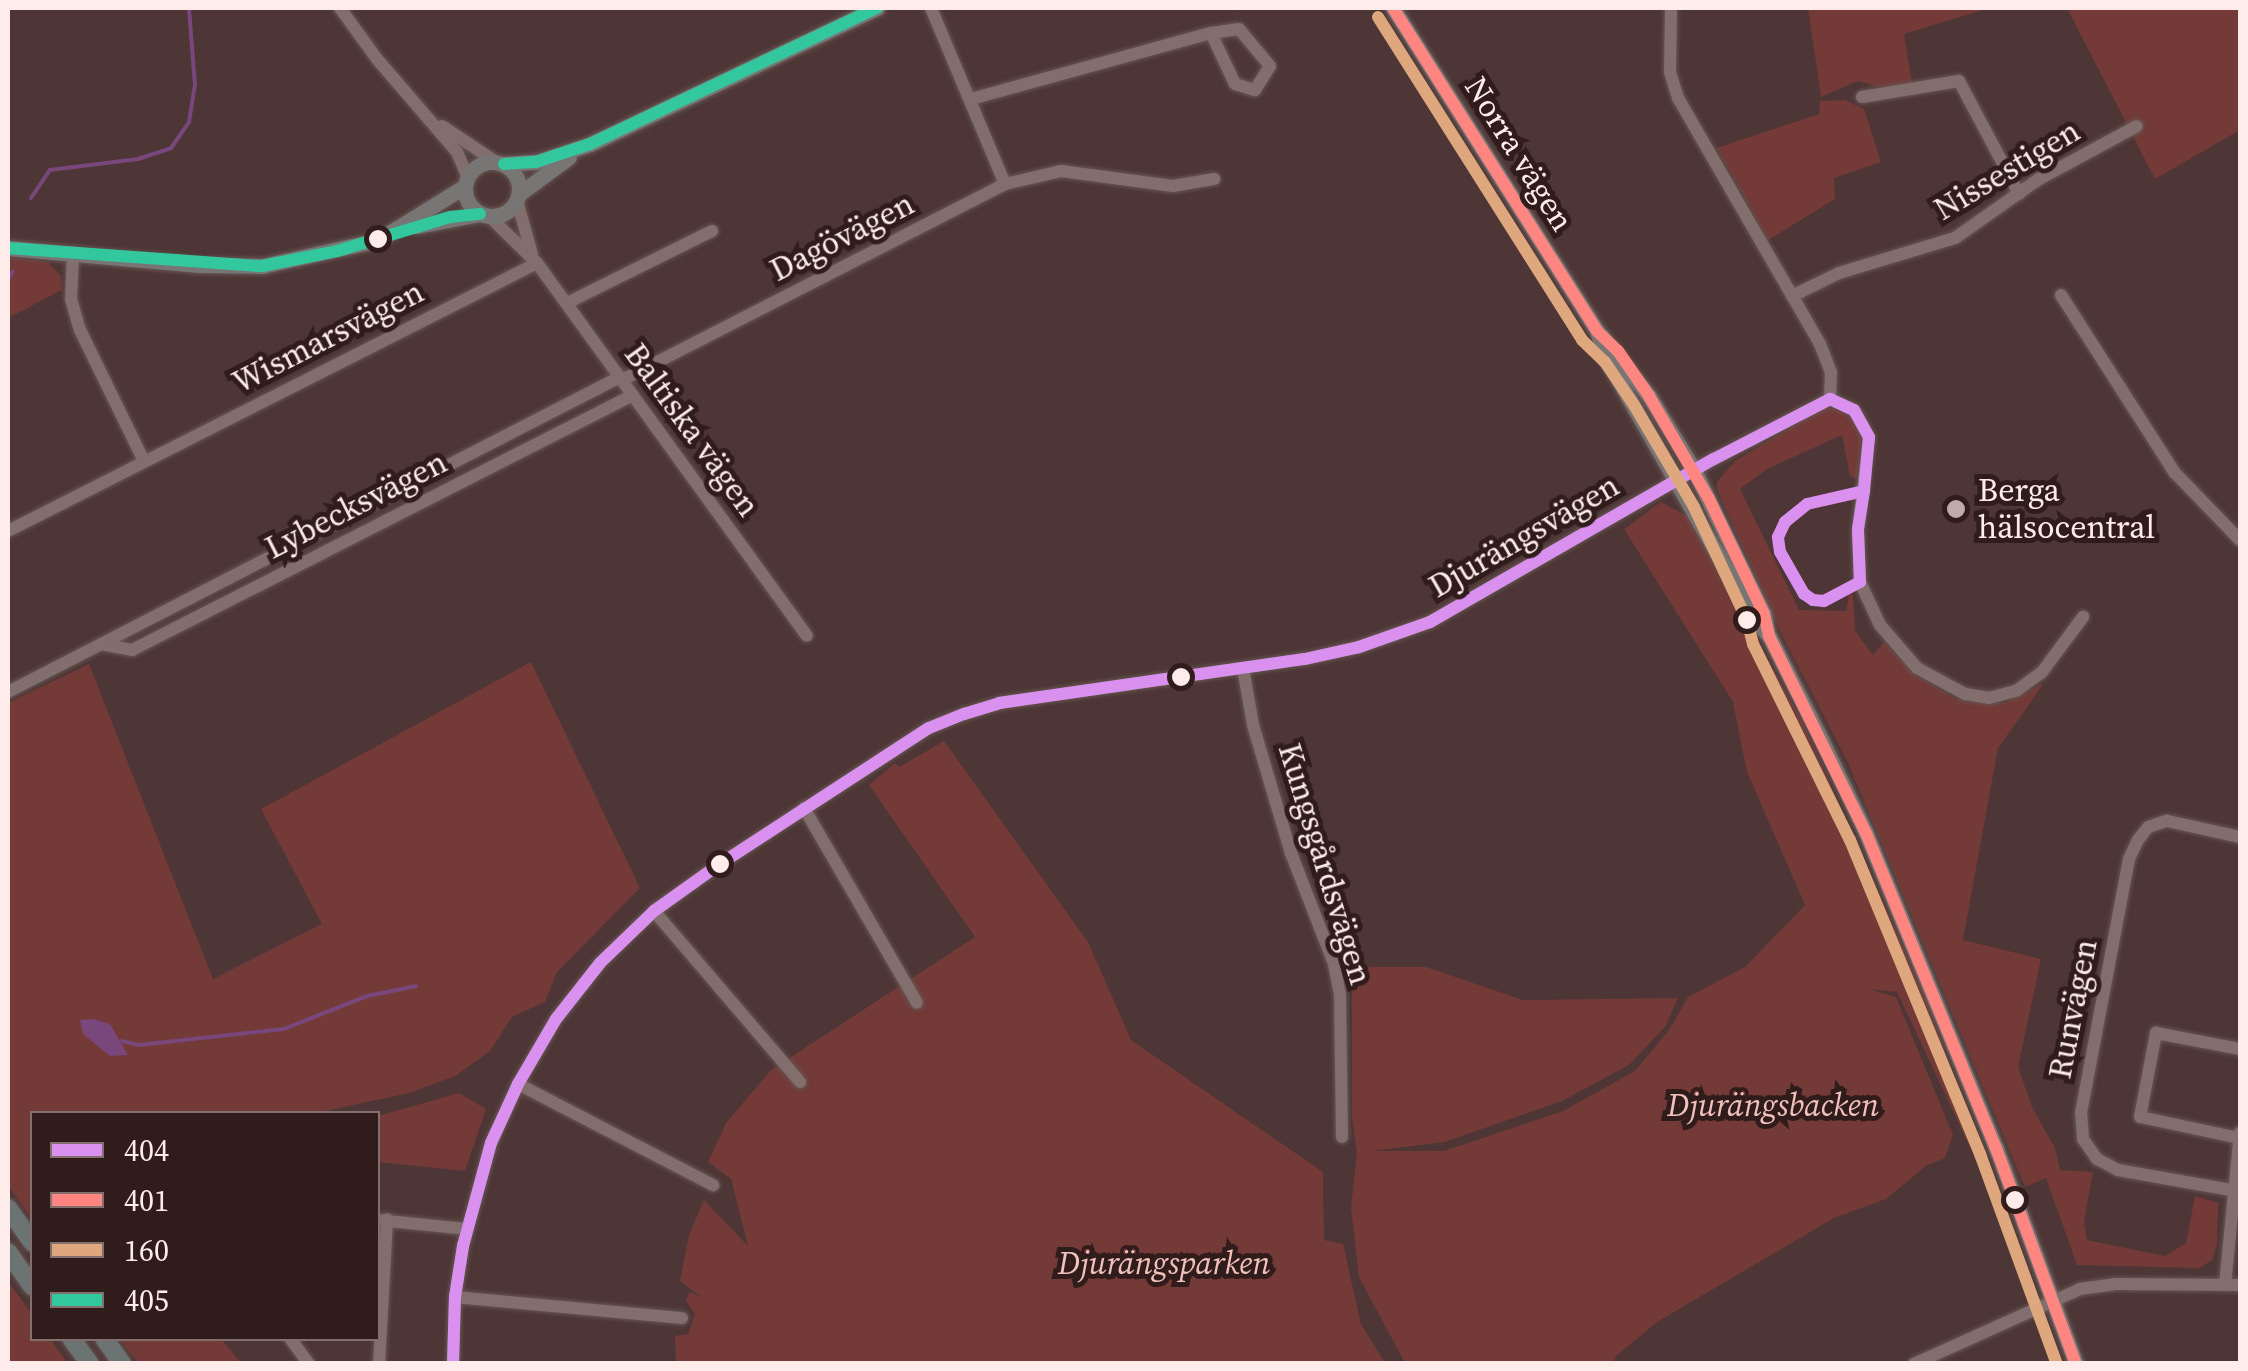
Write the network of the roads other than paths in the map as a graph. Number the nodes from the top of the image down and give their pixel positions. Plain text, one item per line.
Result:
1 (340, 8) edge
2 (878, 8) edge
3 (931, 8) edge
4 (1393, 8) edge
5 (1670, 8) edge
6 (1211, 33) junction
7 (1862, 97) dead end
8 (971, 100) junction
9 (432, 120) junction
10 (2137, 126) dead end
11 (590, 144) junction
12 (500, 163) junction
13 (1214, 178) dead end
14 (467, 182) junction
15 (1005, 184) junction
16 (2018, 194) junction
17 (518, 198) junction
18 (484, 215) junction
19 (398, 230) junction
20 (712, 231) dead end
21 (8, 248) edge
22 (73, 255) junction
23 (535, 260) junction
24 (2060, 295) dead end
25 (1792, 296) junction
26 (567, 303) junction
27 (1597, 331) junction
28 (621, 378) junction
29 (634, 395) junction
30 (1830, 399) junction
31 (144, 461) junction
32 (1694, 470) junction
33 (1676, 480) junction
34 (8, 531) edge
35 (2240, 540) edge
36 (2082, 617) dead end
37 (806, 636) dead end
38 (1769, 636) junction
39 (101, 644) junction
40 (1243, 668) junction
41 (8, 692) edge
42 (804, 808) junction
43 (2240, 837) edge
44 (654, 911) junction
45 (917, 1003) dead end
46 (2240, 1049) edge
47 (800, 1082) dead end
48 (518, 1084) junction
49 (2240, 1135) edge
50 (1342, 1137) dead end
51 (714, 1185) dead end
52 (2231, 1190) junction
53 (8, 1208) edge
54 (382, 1220) edge
55 (466, 1229) junction
56 (30, 1239) edge
57 (8, 1252) edge
58 (30, 1283) edge
59 (2225, 1285) junction
60 (2240, 1285) edge
61 (380, 1292) edge
62 (455, 1298) junction
63 (2054, 1302) junction
64 (682, 1318) dead end
65 (73, 1341) edge
66 (106, 1341) edge
67 (292, 1341) edge
68 (90, 1364) edge
69 (122, 1364) edge
70 (309, 1364) edge
71 (453, 1364) edge
72 (1914, 1364) edge
73 (2076, 1364) edge

1 - 9 street
2 - 11 main road
3 - 8 street
4 - 27 main road, Norra vägen
5 - 25 street
6 - 6 street
6 - 8 street
7 - 16 street
8 - 15 street
9 - 12 street
9 - 14 street
10 - 16 street, Nissestigen
11 - 12 main road
11 - 17 main road
12 - 14 main road
12 - 17 main road
13 - 15 street, Dagövägen
14 - 18 main road
14 - 19 main road
15 - 28 street, Dagövägen
16 - 25 street, Nissestigen
17 - 18 main road
17 - 23 street, Baltiska vägen
18 - 19 main road
18 - 23 street, Baltiska vägen
19 - 22 main road
20 - 26 street
21 - 22 main road
22 - 31 street
23 - 26 street, Baltiska vägen
23 - 31 street, Wismarsvägen
24 - 35 street
25 - 30 street
26 - 28 street, Baltiska vägen
27 - 32 main road, Norra vägen
27 - 33 main road, Norra vägen
28 - 29 street, Baltiska vägen
28 - 39 street, Lybecksvägen
29 - 37 street, Baltiska vägen
29 - 39 street, Lybecksvägen
30 - 32 street, Djurängsvägen
30 - 36 street
31 - 34 street, Wismarsvägen
32 - 33 street, Djurängsvägen
32 - 38 main road, Norra vägen
33 - 38 main road, Norra vägen
33 - 40 street, Djurängsvägen
38 - 63 main road, Norra vägen
39 - 41 street, Lybecksvägen
40 - 42 street, Djurängsvägen
40 - 50 street, Kungsgårdsvägen
42 - 44 street, Djurängsvägen
42 - 45 street
43 - 52 street, Runvägen
44 - 47 street
44 - 48 street, Djurängsvägen
46 - 49 street
48 - 51 street
48 - 55 street, Djurängsvägen
49 - 52 street
52 - 59 street
53 - 56 highway
54 - 55 street
54 - 61 street
55 - 62 street, Djurängsvägen
57 - 58 highway
59 - 60 street
59 - 63 street
62 - 64 street
62 - 71 street, Djurängsvägen
63 - 72 street
63 - 73 main road, Norra vägen
65 - 68 highway
66 - 69 highway
67 - 70 street

